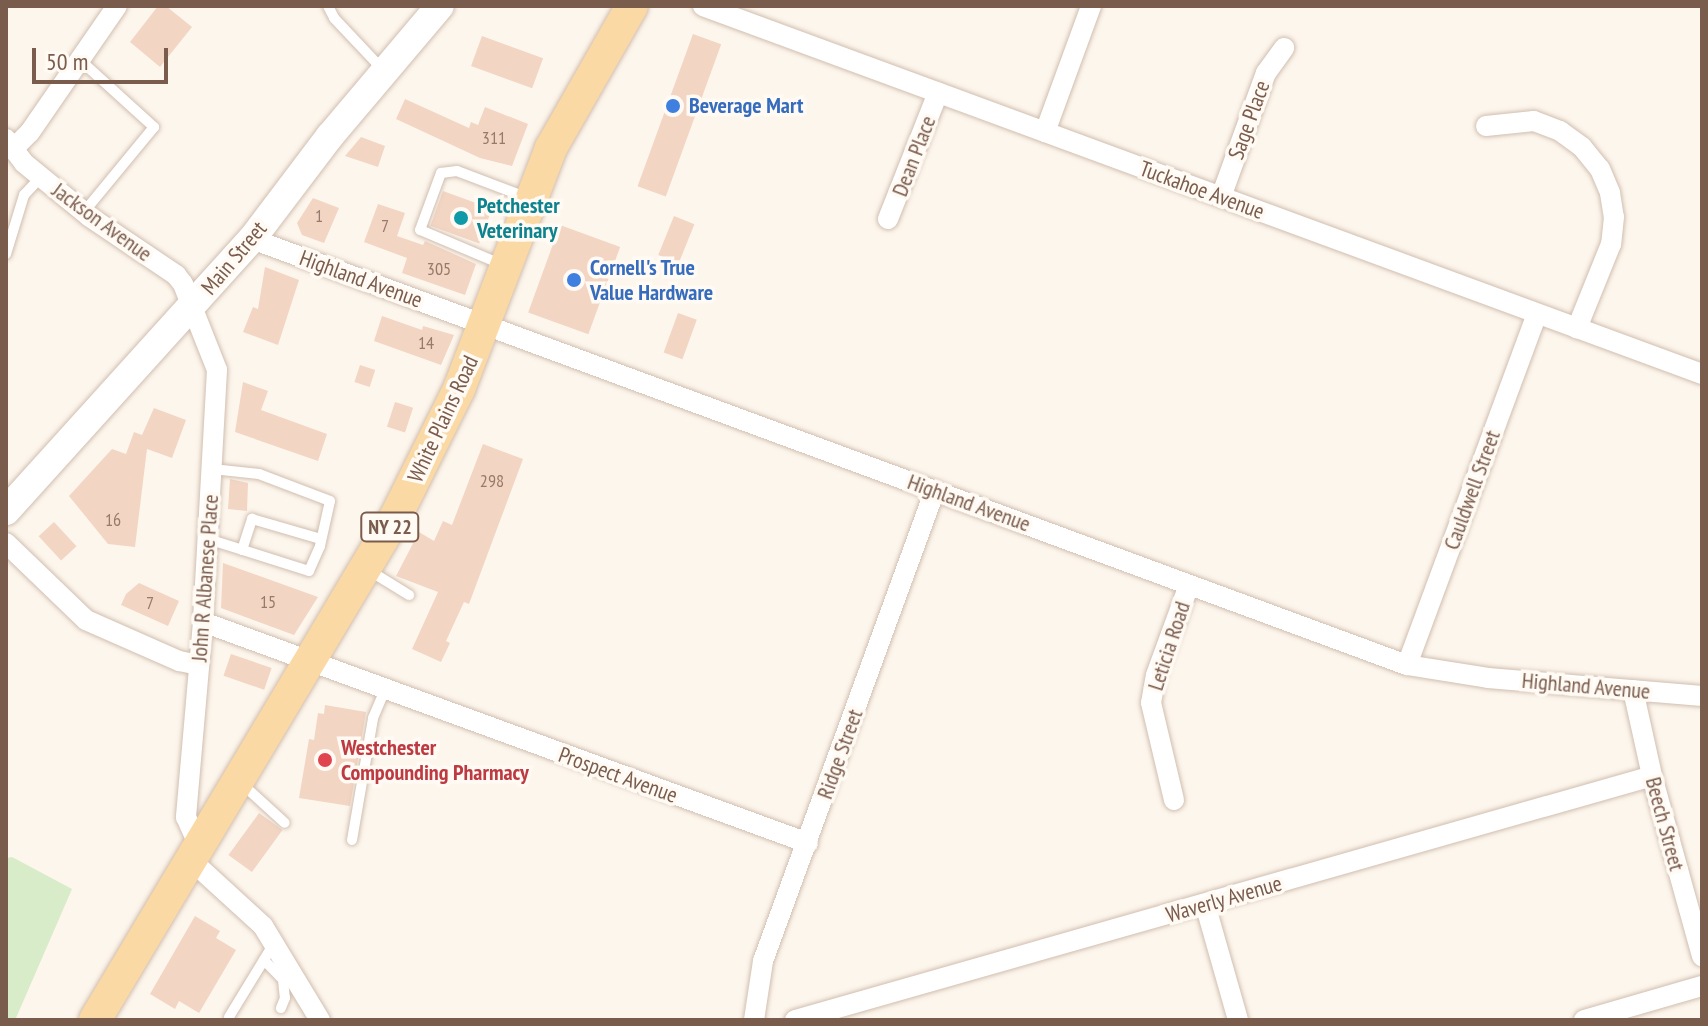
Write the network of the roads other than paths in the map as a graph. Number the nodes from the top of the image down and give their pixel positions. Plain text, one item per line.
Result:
1 (117, 6) edge
2 (328, 6) edge
3 (440, 6) edge
4 (632, 6) edge
5 (703, 6) edge
6 (1091, 6) edge
7 (1284, 48) dead end
8 (80, 60) junction
9 (384, 72) junction
10 (938, 93) junction
11 (1486, 126) dead end
12 (1045, 132) junction
13 (8, 143) edge
14 (41, 177) junction
15 (1221, 197) junction
16 (530, 199) junction
17 (84, 212) junction
18 (888, 219) dead end
19 (252, 239) junction
20 (6, 254) edge
21 (506, 266) junction
22 (191, 309) junction
23 (1537, 314) junction
24 (485, 327) junction
25 (1577, 328) junction
26 (1702, 374) edge
27 (212, 469) junction
28 (20, 478) edge
29 (935, 490) junction
30 (6, 511) edge
31 (208, 539) junction
32 (321, 539) junction
33 (6, 543) edge
34 (242, 550) junction
35 (366, 569) junction
36 (1189, 585) junction
37 (409, 595) dead end
38 (203, 622) junction
39 (310, 662) junction
40 (199, 665) junction
41 (1407, 665) junction
42 (385, 690) junction
43 (1633, 690) junction
44 (1702, 696) edge
45 (1652, 776) junction
46 (239, 781) junction
47 (1174, 800) dead end
48 (285, 823) dead end
49 (352, 840) dead end
50 (808, 843) junction
51 (196, 855) junction
52 (1205, 904) junction
53 (268, 952) junction
54 (1702, 956) edge
55 (1702, 986) edge
56 (281, 1008) dead end
57 (229, 1017) dead end
58 (95, 1020) edge
59 (320, 1020) edge
60 (754, 1020) edge
61 (795, 1020) edge
62 (1238, 1020) edge
63 (1584, 1020) edge

1 - 8 street
2 - 9 lane
3 - 9 street, Main Street
4 - 16 main road, White Plains Road / NY 22
5 - 10 street, Tuckahoe Avenue
6 - 12 street
7 - 15 street, Sage Place
8 - 13 street
8 - 17 lane
9 - 19 street, Main Street
10 - 12 street, Tuckahoe Avenue
10 - 18 street, Dean Place
11 - 25 street
12 - 15 street, Tuckahoe Avenue
13 - 14 street, Jackson Avenue
14 - 17 street, Jackson Avenue
14 - 20 lane
15 - 23 street, Tuckahoe Avenue
16 - 21 main road, White Plains Road / NY 22
16 - 21 lane
17 - 22 street, Jackson Avenue
19 - 22 street, Main Street
19 - 24 street, Highland Avenue
21 - 24 main road, White Plains Road / NY 22
22 - 27 street, John R Albanese Place
22 - 28 street, Main Street
23 - 25 street, Tuckahoe Avenue
23 - 41 street, Cauldwell Street
24 - 29 street, Highland Avenue
24 - 35 main road, White Plains Road / NY 22
25 - 26 street, Tuckahoe Avenue
27 - 31 street, John R Albanese Place
27 - 32 lane
28 - 30 street, Main Street
29 - 36 street, Highland Avenue
29 - 50 street, Ridge Street
31 - 34 lane
31 - 38 street, John R Albanese Place
32 - 34 lane
32 - 34 lane
33 - 40 street
35 - 37 lane
35 - 39 main road, White Plains Road / NY 22
36 - 41 street, Highland Avenue
36 - 47 street, Leticia Road
38 - 39 street, Prospect Avenue
38 - 40 street, John R Albanese Place
39 - 42 street, Prospect Avenue
39 - 46 main road, White Plains Road / NY 22
40 - 51 street, John R Albanese Place
41 - 43 street, Highland Avenue
42 - 49 lane
42 - 50 street, Prospect Avenue
43 - 44 street, Highland Avenue
43 - 45 street, Beech Street
45 - 52 street, Waverly Avenue
45 - 54 street, Beech Street
46 - 48 lane
46 - 51 main road, White Plains Road / NY 22
50 - 60 street, Ridge Street
51 - 53 street
51 - 58 main road, White Plains Road / NY 22
52 - 61 street, Waverly Avenue
52 - 62 street
53 - 56 lane
53 - 57 lane
53 - 59 street
55 - 63 street

